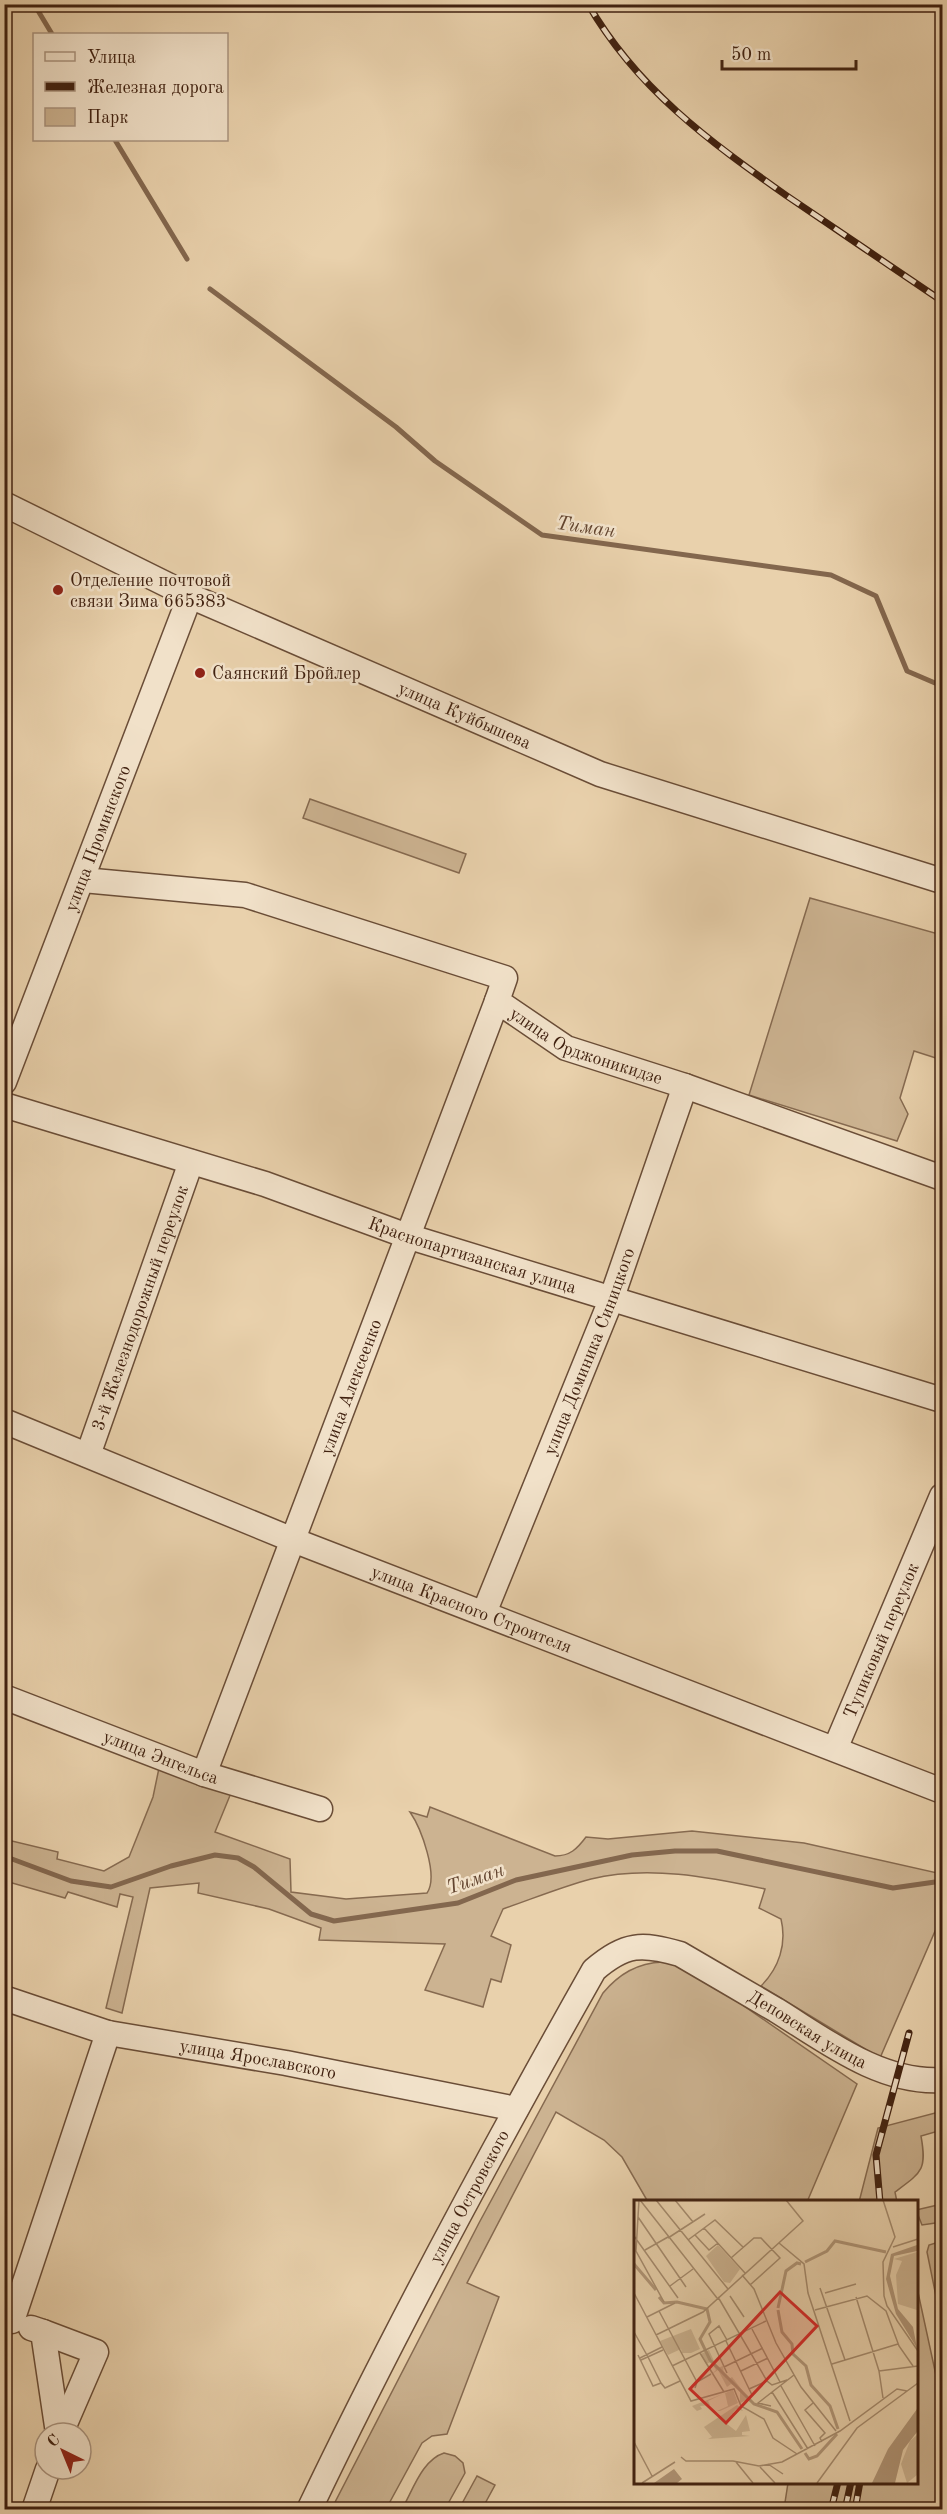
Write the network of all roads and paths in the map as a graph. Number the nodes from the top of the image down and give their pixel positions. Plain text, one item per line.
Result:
1 (4, 504) edge
2 (190, 596) junction
3 (83, 880) junction
4 (942, 880) edge
5 (497, 1001) junction
6 (4, 1082) edge
7 (685, 1086) junction
8 (4, 1105) edge
9 (191, 1162) junction
10 (942, 1178) edge
11 (410, 1237) junction
12 (610, 1300) junction
13 (942, 1400) edge
14 (4, 1421) edge
15 (88, 1455) junction
16 (942, 1496) edge
17 (293, 1539) junction
18 (484, 1613) junction
19 (4, 1697) edge
20 (835, 1749) junction
21 (204, 1774) junction
22 (942, 1791) edge
23 (320, 1809) dead end
24 (680, 1954) joint
25 (4, 1998) edge
26 (108, 2033) junction
27 (942, 2080) edge
28 (516, 2109) junction
29 (8, 2319) edge
30 (43, 2332) junction
31 (57, 2421) edge
32 (64, 2421) edge
33 (44, 2481) edge
34 (34, 2510) edge
35 (309, 2510) edge

1 - 2 street, улица Куйбышева
2 - 3 street, улица Проминского
2 - 4 street, улица Куйбышева
3 - 5 street, улица Орджоникидзе
3 - 6 street, улица Проминского
5 - 7 street, улица Орджоникидзе
5 - 11 street, улица Алексеенко
7 - 10 street, улица Орджоникидзе
7 - 12 street, улица Доминика Синицкого
8 - 9 street, Краснопартизанская улица
9 - 11 street, Краснопартизанская улица
9 - 15 street, 3-й Железнодорожный переулок
11 - 12 street, Краснопартизанская улица
11 - 17 street, улица Алексеенко
12 - 13 street, Краснопартизанская улица
12 - 18 street, улица Доминика Синицкого
14 - 15 street, улица Красного Строителя
15 - 17 street, улица Красного Строителя
16 - 20 street, Тупиковый переулок
17 - 18 street, улица Красного Строителя
17 - 21 street, улица Алексеенко
18 - 20 street, улица Красного Строителя
19 - 21 street, улица Энгельса
20 - 22 street, улица Красного Строителя
21 - 23 street, улица Энгельса
24 - 27 street, Деповская улица
24 - 28 street, улица Островского
25 - 26 street, улица Ярославского
26 - 28 street, улица Ярославского
26 - 29 street
28 - 35 street, улица Островского
29 - 30 street
30 - 31 street
30 - 32 street
33 - 34 street

